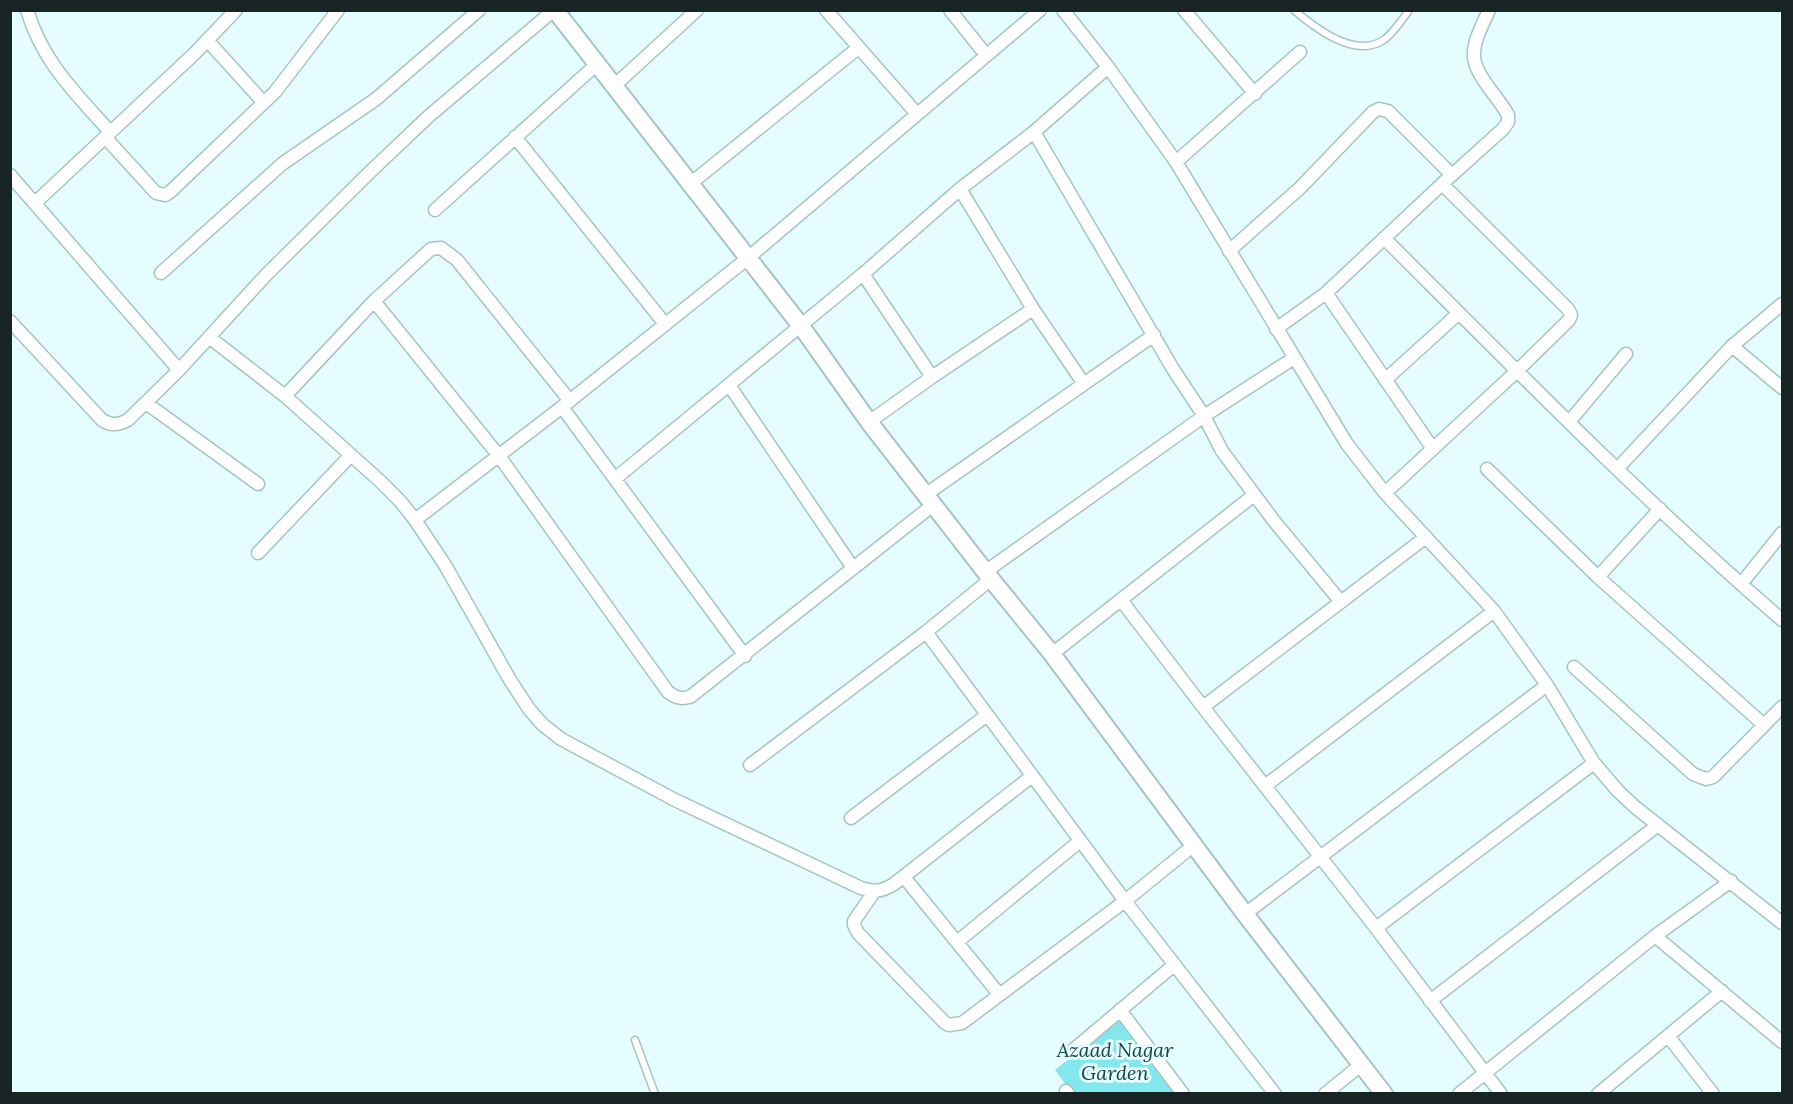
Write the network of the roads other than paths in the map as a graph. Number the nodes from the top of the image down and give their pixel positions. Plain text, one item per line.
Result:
1 (27, 10) edge
2 (236, 10) edge
3 (338, 10) edge
4 (479, 10) edge
5 (555, 10) edge
6 (697, 10) edge
7 (826, 10) edge
8 (950, 10) edge
9 (1040, 10) edge
10 (1063, 10) edge
11 (1184, 10) edge
12 (1294, 10) edge
13 (1409, 10) edge
14 (1489, 10) edge
15 (207, 40) junction
16 (858, 48) junction
17 (1300, 52) dead end
18 (986, 55) junction
19 (597, 64) junction
20 (1108, 67) junction
21 (614, 86) junction
22 (1256, 94) junction
23 (264, 103) junction
24 (917, 114) junction
25 (1034, 132) junction
26 (107, 135) junction
27 (515, 137) junction
28 (1176, 162) junction
29 (10, 175) edge
30 (1452, 175) junction
31 (690, 184) junction
32 (1442, 184) junction
33 (960, 189) junction
34 (35, 203) junction
35 (435, 210) dead end
36 (1384, 238) junction
37 (1229, 251) junction
38 (748, 258) junction
39 (161, 273) dead end
40 (863, 274) junction
41 (1326, 293) junction
42 (374, 301) junction
43 (1782, 304) edge
44 (1034, 309) junction
45 (1459, 314) junction
46 (10, 321) edge
47 (665, 324) junction
48 (801, 326) junction
49 (1276, 329) junction
50 (1154, 335) junction
51 (209, 336) junction
52 (1732, 346) junction
53 (1626, 354) dead end
54 (1294, 358) junction
55 (179, 370) junction
56 (1517, 371) junction
57 (932, 377) junction
58 (1385, 380) junction
59 (1084, 384) junction
60 (729, 385) junction
61 (1782, 388) edge
62 (285, 396) junction
63 (146, 404) junction
64 (566, 404) junction
65 (1204, 416) junction
66 (869, 422) junction
67 (1569, 422) junction
68 (1433, 449) junction
69 (351, 455) junction
70 (499, 456) junction
71 (1487, 469) dead end
72 (1617, 469) junction
73 (616, 478) junction
74 (258, 484) dead end
75 (1385, 493) junction
76 (1254, 495) junction
77 (929, 500) junction
78 (1660, 509) junction
79 (415, 520) junction
80 (1782, 533) edge
81 (1426, 537) junction
82 (258, 553) dead end
83 (853, 568) junction
84 (988, 576) junction
85 (1598, 577) junction
86 (1741, 584) junction
87 (1121, 600) junction
88 (1341, 602) junction
89 (1494, 611) junction
90 (1782, 620) edge
91 (926, 632) junction
92 (1052, 654) junction
93 (745, 656) junction
94 (1574, 667) dead end
95 (1547, 685) junction
96 (1203, 707) junction
97 (1782, 707) edge
98 (987, 715) junction
99 (1764, 725) junction
100 (1594, 763) junction
101 (750, 765) dead end
102 (1032, 776) junction
103 (1265, 786) junction
104 (851, 818) dead end
105 (1658, 825) junction
106 (1080, 841) junction
107 (1194, 846) junction
108 (1321, 858) junction
109 (904, 877) junction
110 (1731, 881) junction
111 (874, 892) junction
112 (1125, 901) junction
113 (1245, 914) junction
114 (1782, 924) edge
115 (1376, 928) junction
116 (1654, 936) junction
117 (957, 942) junction
118 (1174, 965) junction
119 (1722, 991) junction
120 (999, 994) junction
121 (1430, 1001) junction
122 (1120, 1010) junction
123 (1668, 1035) junction
124 (635, 1040) dead end
125 (1782, 1042) edge
126 (1072, 1051) dead end
127 (1362, 1064) junction
128 (1486, 1073) junction
129 (1600, 1093) edge
130 (655, 1094) edge
131 (1184, 1094) edge
132 (1275, 1094) edge
133 (1324, 1094) edge
134 (1384, 1094) edge
135 (1459, 1094) edge
136 (1501, 1094) edge
137 (1713, 1094) edge

1 - 26 street
2 - 15 street
3 - 23 street
4 - 39 street
5 - 19 street
5 - 51 street
6 - 21 street
7 - 16 street
8 - 18 street
9 - 18 street
10 - 20 street
11 - 22 street
12 - 13 lane
14 - 30 street
15 - 23 street
15 - 26 street
16 - 24 street
16 - 31 street
17 - 22 street
18 - 24 street
19 - 21 street
19 - 27 street
20 - 25 street
20 - 28 street
21 - 31 street
22 - 28 street
23 - 26 street
24 - 38 street
25 - 33 street
25 - 50 street
26 - 34 street
27 - 35 street
27 - 47 street
28 - 37 street
29 - 34 street
30 - 32 street
30 - 37 street
31 - 38 street
32 - 36 street
32 - 56 street
33 - 40 street
33 - 44 street
34 - 55 street
36 - 41 street
36 - 45 street
37 - 49 street
38 - 47 street
38 - 48 street
40 - 48 street
40 - 57 street
41 - 49 street
41 - 58 street
42 - 62 street
42 - 64 street
42 - 70 street
43 - 52 street
44 - 57 street
44 - 59 street
45 - 56 street
45 - 58 street
46 - 63 street
47 - 64 street
48 - 60 street
48 - 66 street
49 - 54 street
50 - 59 street
50 - 65 street
51 - 55 street
51 - 62 street
52 - 61 street
52 - 72 street
53 - 67 street
54 - 65 street
54 - 75 street
55 - 63 street
56 - 67 street
56 - 68 street
57 - 66 street
58 - 68 street
59 - 77 street
60 - 73 street
60 - 83 street
62 - 69 street
63 - 74 street
64 - 70 street
64 - 73 street
65 - 76 street
65 - 84 street
66 - 77 street
67 - 72 street
68 - 75 street
69 - 79 street
69 - 82 street
70 - 79 street
70 - 93 street
71 - 85 street
72 - 78 street
73 - 93 street
75 - 81 street
76 - 87 street
76 - 88 street
77 - 83 street
77 - 84 street
78 - 85 street
78 - 86 street
79 - 111 street
80 - 86 street
81 - 88 street
81 - 89 street
83 - 93 street
84 - 91 street
84 - 92 street
85 - 99 street
86 - 90 street
87 - 92 street
87 - 96 street
88 - 96 street
89 - 95 street
89 - 103 street
91 - 98 street
91 - 101 street
92 - 107 street
94 - 99 street
95 - 100 street
95 - 108 street
96 - 103 street
97 - 99 street
98 - 102 street
98 - 104 street
100 - 105 street
100 - 115 street
102 - 106 street
102 - 109 street
103 - 108 street
105 - 110 street
105 - 121 street
106 - 112 street
106 - 117 street
107 - 112 street
107 - 113 street
108 - 113 street
108 - 115 street
109 - 111 street
109 - 117 street
110 - 114 street
110 - 116 street
111 - 120 street
112 - 118 street
112 - 120 street
113 - 127 street
115 - 121 street
116 - 119 street
116 - 128 street
117 - 120 street
118 - 122 street
118 - 132 street
119 - 123 street
119 - 125 street
121 - 128 street
122 - 126 street
122 - 131 street
123 - 129 street
123 - 137 street
124 - 130 lane
127 - 133 street
127 - 134 street
128 - 135 street
128 - 136 street

